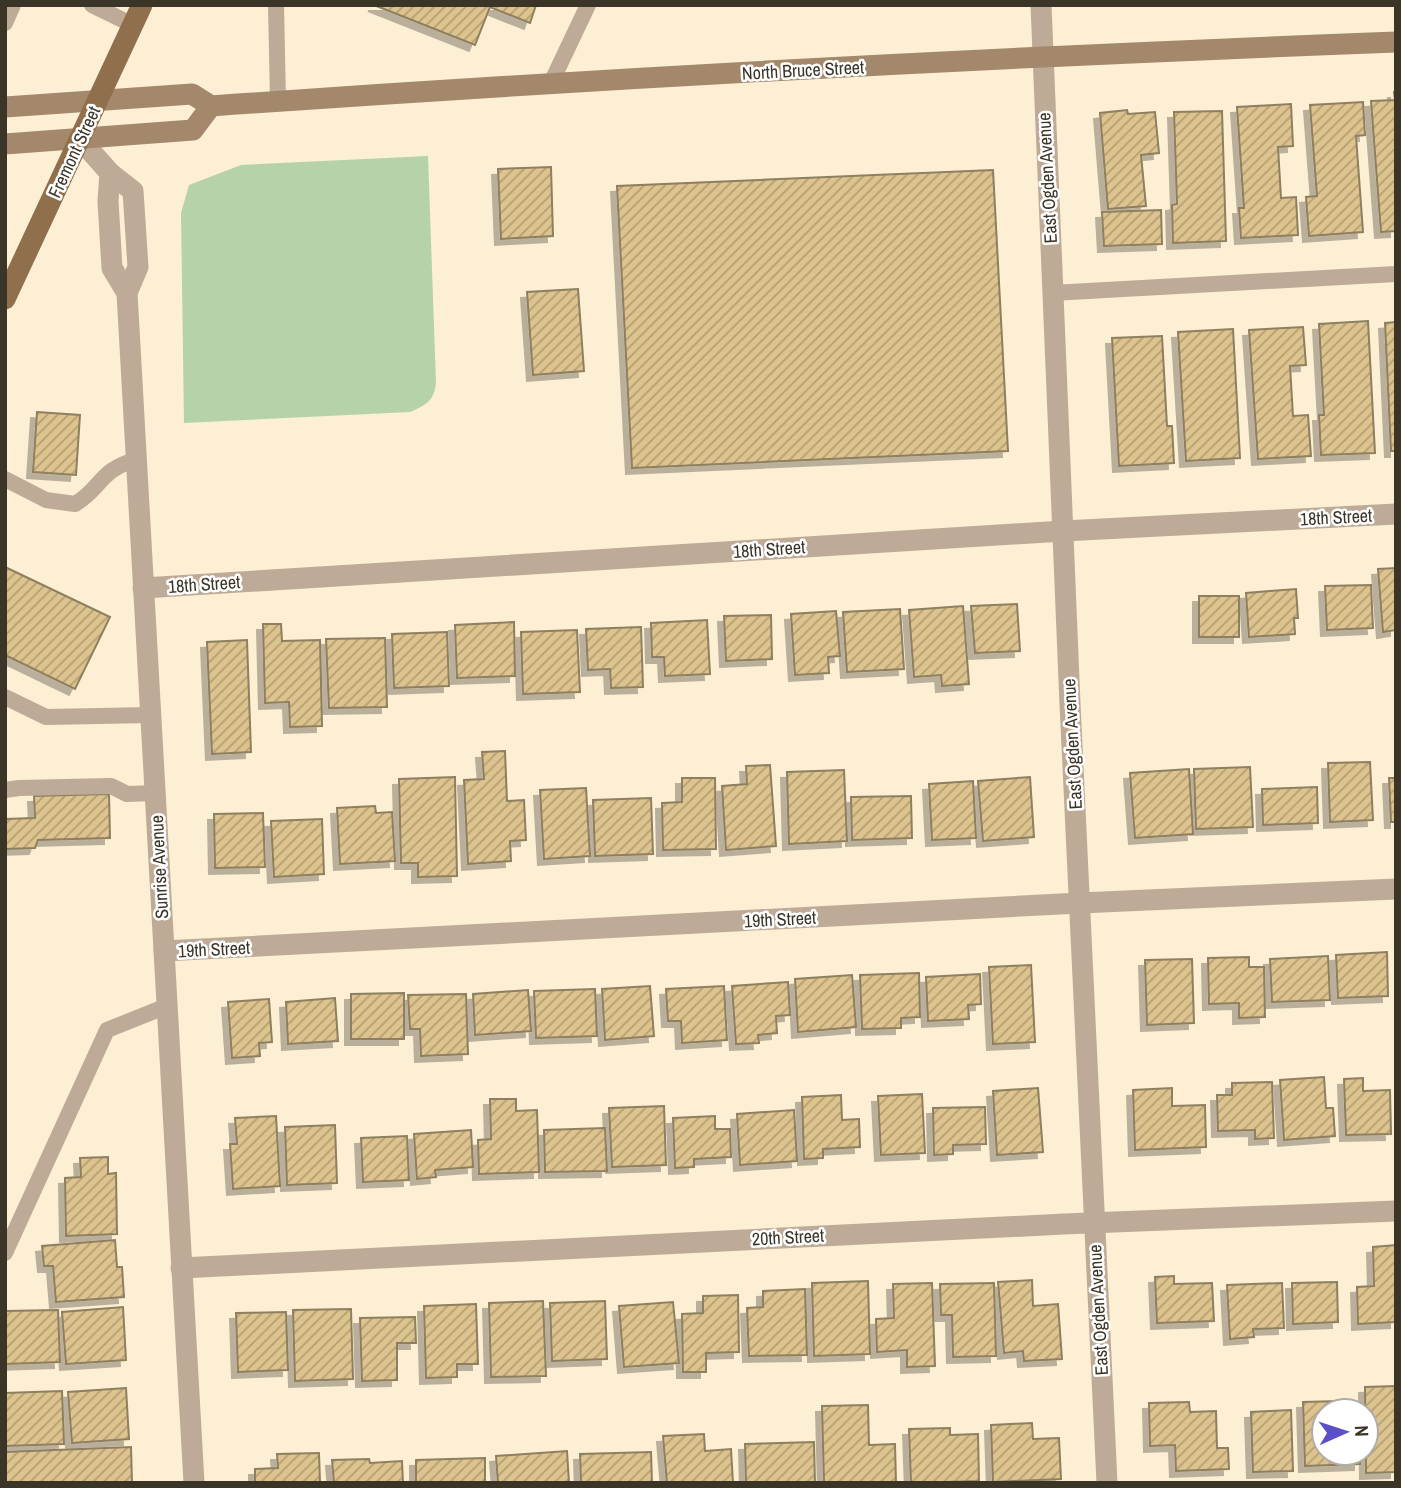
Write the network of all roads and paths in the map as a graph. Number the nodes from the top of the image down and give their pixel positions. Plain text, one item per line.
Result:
1 (13, 5) edge
2 (92, 5) edge
3 (142, 5) edge
4 (276, 5) edge
5 (588, 5) edge
6 (1041, 5) edge
7 (5, 23) edge
8 (133, 25) junction
9 (1396, 42) edge
10 (1041, 55) junction
11 (551, 83) junction
12 (98, 101) junction
13 (278, 101) junction
14 (211, 106) junction
15 (5, 107) edge
16 (80, 139) junction
17 (5, 144) edge
18 (1396, 274) edge
19 (1052, 293) junction
20 (5, 299) edge
21 (136, 460) junction
22 (5, 479) edge
23 (1396, 514) edge
24 (1063, 531) junction
25 (144, 588) junction
26 (5, 697) edge
27 (150, 715) junction
28 (5, 790) edge
29 (155, 793) junction
30 (1396, 889) edge
31 (1080, 903) junction
32 (164, 951) junction
33 (167, 1006) junction
34 (1396, 1211) edge
35 (1094, 1223) junction
36 (5, 1252) edge
37 (181, 1268) junction
38 (194, 1483) edge
39 (1107, 1483) edge

1 - 7 lane
2 - 8 lane
3 - 8 main road, Fremont Street
4 - 13 lane
5 - 11 lane
6 - 10 street, East Ogden Avenue
8 - 12 main road, Fremont Street
9 - 10 street, North Bruce Street
10 - 11 street, North Bruce Street
10 - 19 street, East Ogden Avenue
11 - 13 street, North Bruce Street
12 - 14 street, North Bruce Street
12 - 15 street, North Bruce Street
12 - 16 main road, Fremont Street
13 - 14 street, North Bruce Street
14 - 16 street
16 - 17 street
16 - 20 main road, Fremont Street
16 - 21 street, Sunrise Avenue
18 - 19 lane
19 - 24 street, East Ogden Avenue
21 - 22 lane
21 - 25 street, Sunrise Avenue
23 - 24 street, 18th Street
24 - 25 street, 18th Street
24 - 31 street, East Ogden Avenue
25 - 27 street, Sunrise Avenue
26 - 27 lane
27 - 29 street, Sunrise Avenue
28 - 29 lane
29 - 32 street, Sunrise Avenue
30 - 31 street, 19th Street
31 - 32 street, 19th Street
31 - 35 street, East Ogden Avenue
32 - 33 street, Sunrise Avenue
33 - 36 lane
33 - 37 street, Sunrise Avenue
34 - 35 street, 20th Street
35 - 37 street, 20th Street
35 - 39 street, East Ogden Avenue
37 - 38 street, Sunrise Avenue

